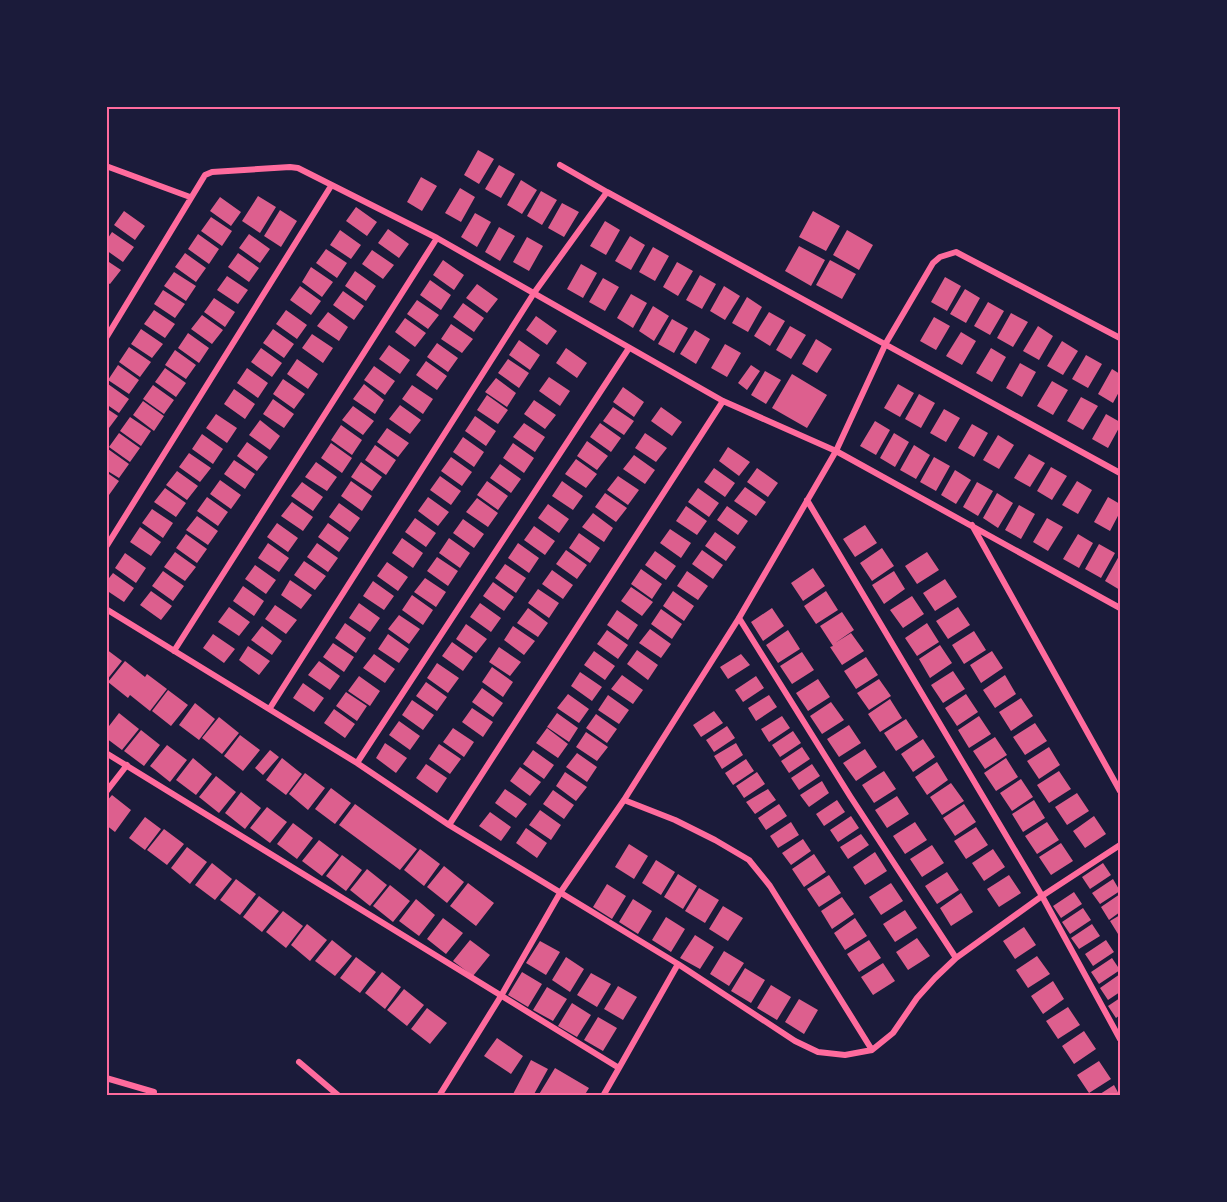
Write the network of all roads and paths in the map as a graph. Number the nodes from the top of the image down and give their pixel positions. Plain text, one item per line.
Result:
1 (560, 165) dead end
2 (106, 166) edge
3 (331, 186) junction
4 (607, 192) junction
5 (190, 197) junction
6 (438, 238) junction
7 (534, 293) junction
8 (106, 338) edge
9 (1120, 338) edge
10 (886, 343) junction
11 (629, 348) junction
12 (723, 401) junction
13 (836, 451) junction
14 (1120, 473) edge
15 (807, 500) junction
16 (971, 525) junction
17 (106, 547) edge
18 (106, 609) edge
19 (1120, 609) edge
20 (739, 618) junction
21 (174, 651) junction
22 (270, 708) junction
23 (106, 753) edge
24 (357, 763) junction
25 (127, 765) junction
26 (1120, 790) edge
27 (106, 792) edge
28 (624, 800) junction
29 (449, 825) junction
30 (1120, 845) edge
31 (560, 892) junction
32 (1042, 896) junction
33 (956, 958) junction
34 (678, 964) junction
35 (501, 996) junction
36 (1120, 1039) edge
37 (872, 1050) junction
38 (299, 1062) dead end
39 (618, 1068) junction
40 (106, 1078) edge
41 (154, 1092) dead end
42 (339, 1095) edge
43 (440, 1095) edge
44 (603, 1095) edge

1 - 4 street
2 - 5 street
3 - 5 street
3 - 6 street
3 - 17 street
4 - 7 street
4 - 10 street
5 - 8 street
6 - 7 street
6 - 21 street
7 - 11 street
7 - 22 street
9 - 10 street
10 - 13 street
10 - 14 street
11 - 12 street
11 - 24 street
12 - 13 street
12 - 29 street
13 - 15 street
13 - 16 street
15 - 20 street
15 - 32 street
16 - 19 street
16 - 26 street
18 - 21 street
20 - 28 street
20 - 33 street
21 - 22 street
22 - 24 street
23 - 25 street
24 - 29 street
25 - 27 street
25 - 35 street
28 - 31 street
28 - 37 street
29 - 31 street
30 - 32 street
31 - 34 street
31 - 35 street
32 - 33 street
32 - 36 street
33 - 37 street
34 - 37 street
34 - 39 street
35 - 39 street
35 - 43 street
38 - 42 street
39 - 44 street
40 - 41 street

